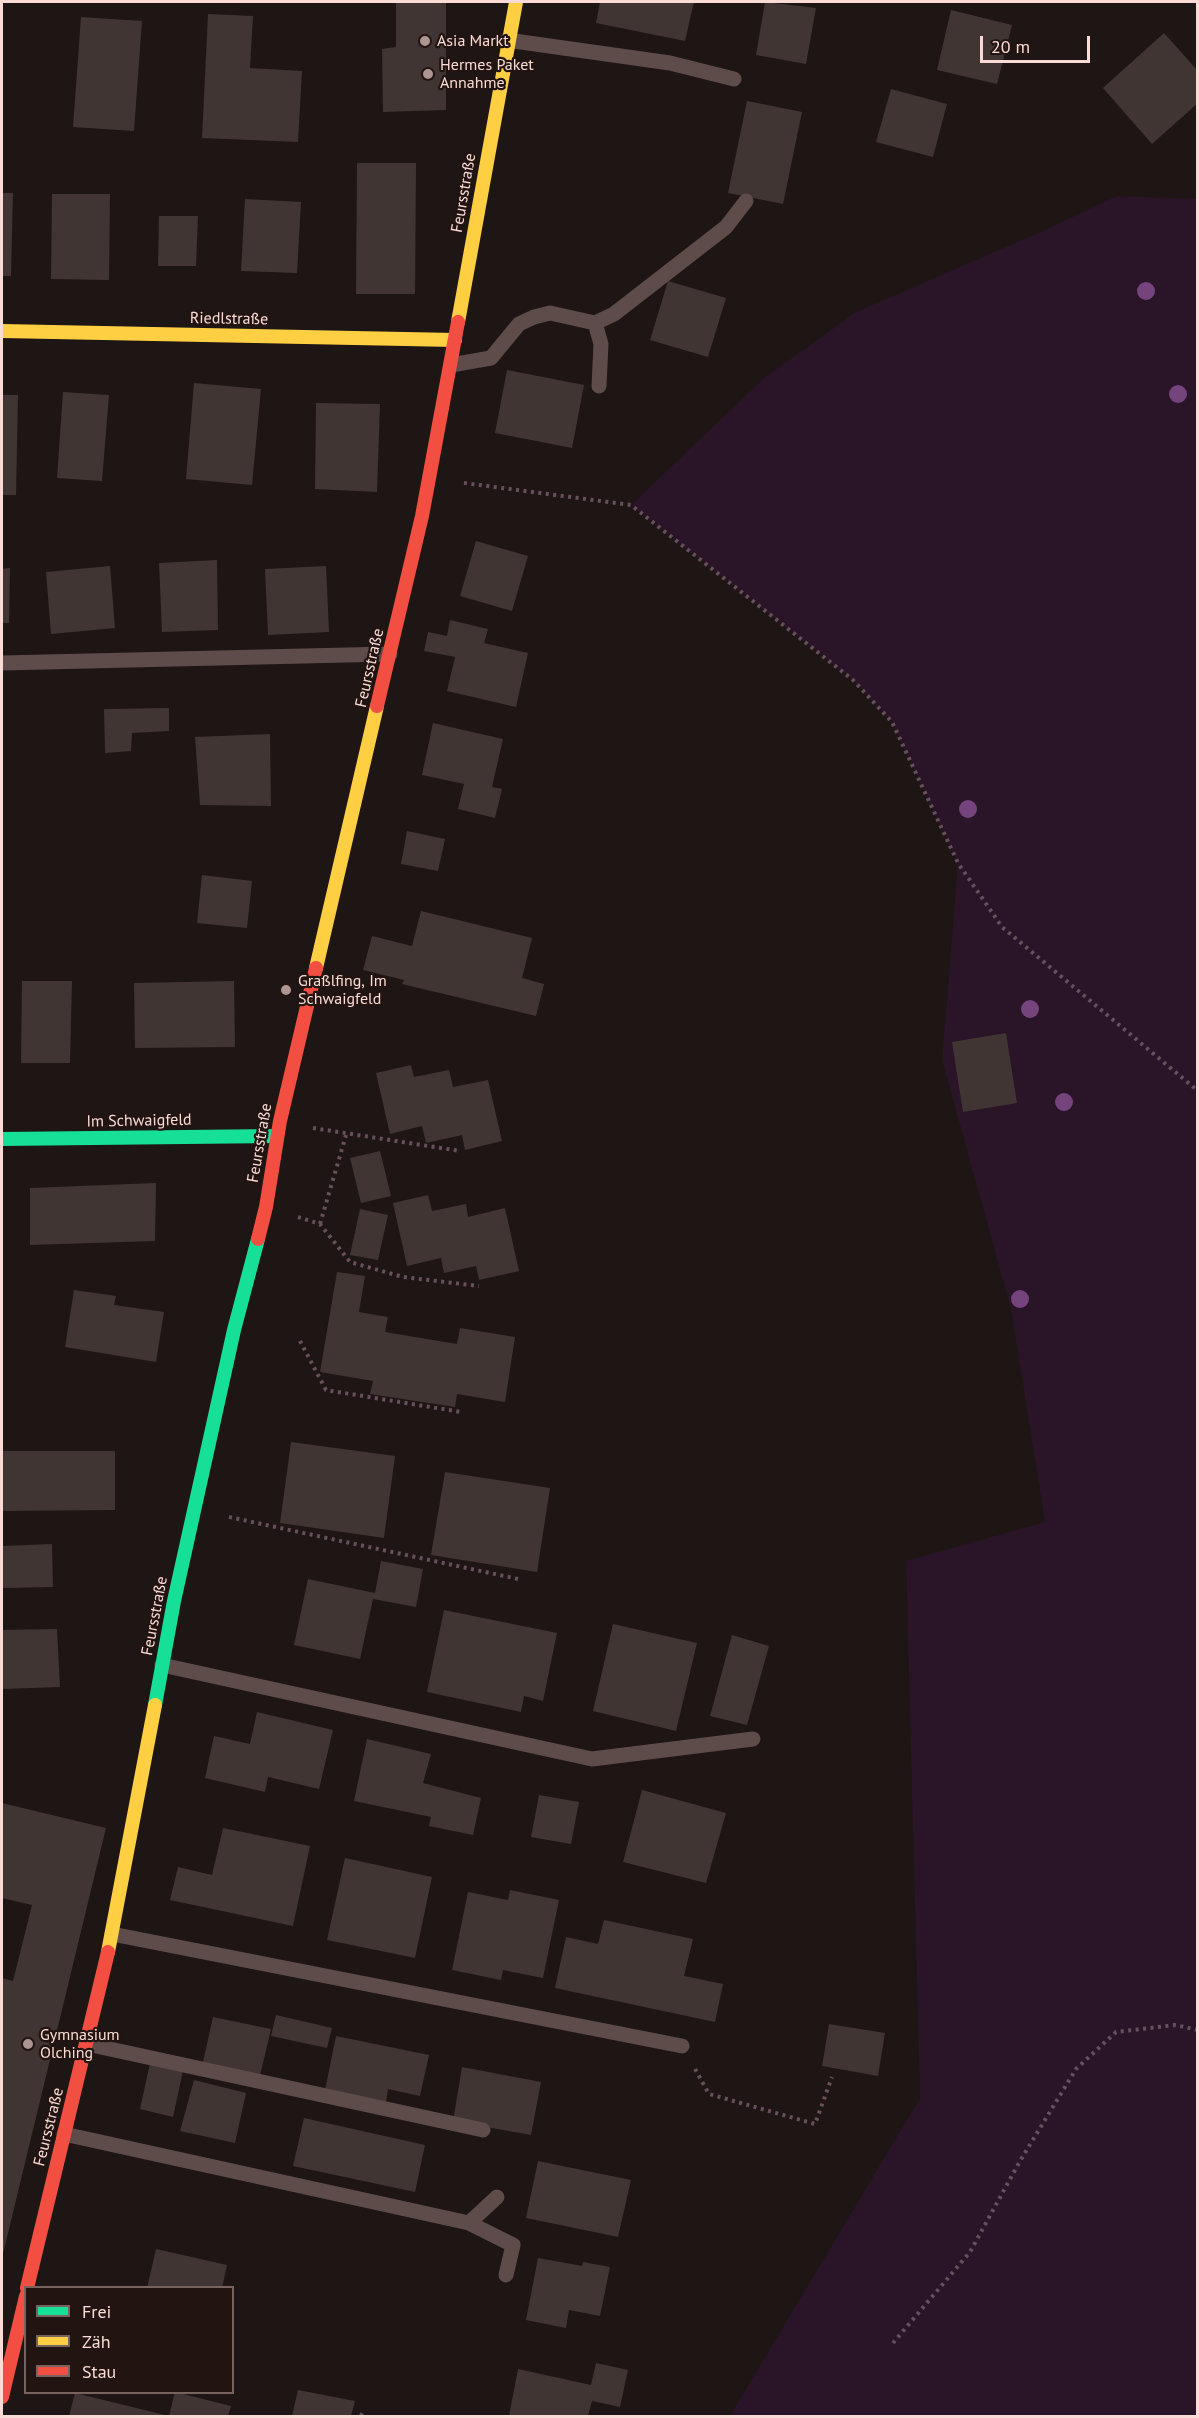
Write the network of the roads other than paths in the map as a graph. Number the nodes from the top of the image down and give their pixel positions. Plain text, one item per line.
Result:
1 (516, 2) edge
2 (507, 40) junction
3 (734, 80) dead end
4 (746, 201) dead end
5 (595, 323) junction
6 (2, 331) edge
7 (455, 340) junction
8 (451, 365) junction
9 (599, 386) dead end
10 (390, 654) junction
11 (2, 663) edge
12 (277, 1136) junction
13 (2, 1139) edge
14 (162, 1665) junction
15 (753, 1738) dead end
16 (112, 1934) junction
17 (87, 2044) junction
18 (682, 2046) road end
19 (483, 2130) dead end
20 (64, 2134) junction
21 (497, 2197) dead end
22 (469, 2223) junction
23 (506, 2275) dead end
24 (27, 2286) edge
25 (24, 2304) edge
26 (2, 2397) edge

1 - 2 street, Feursstraße
2 - 3 lane
2 - 7 street, Feursstraße
4 - 5 lane
5 - 8 lane
5 - 9 lane
6 - 7 street, Riedlstraße
7 - 8 street, Feursstraße
8 - 10 street, Feursstraße
10 - 11 lane
10 - 12 street, Feursstraße
12 - 13 street, Im Schwaigfeld
12 - 14 street, Feursstraße
14 - 15 lane
14 - 16 street, Feursstraße
16 - 17 street, Feursstraße
16 - 18 lane
17 - 19 lane
17 - 20 street, Feursstraße
20 - 22 lane
20 - 24 street, Feursstraße
21 - 22 lane
22 - 23 lane
25 - 26 street

